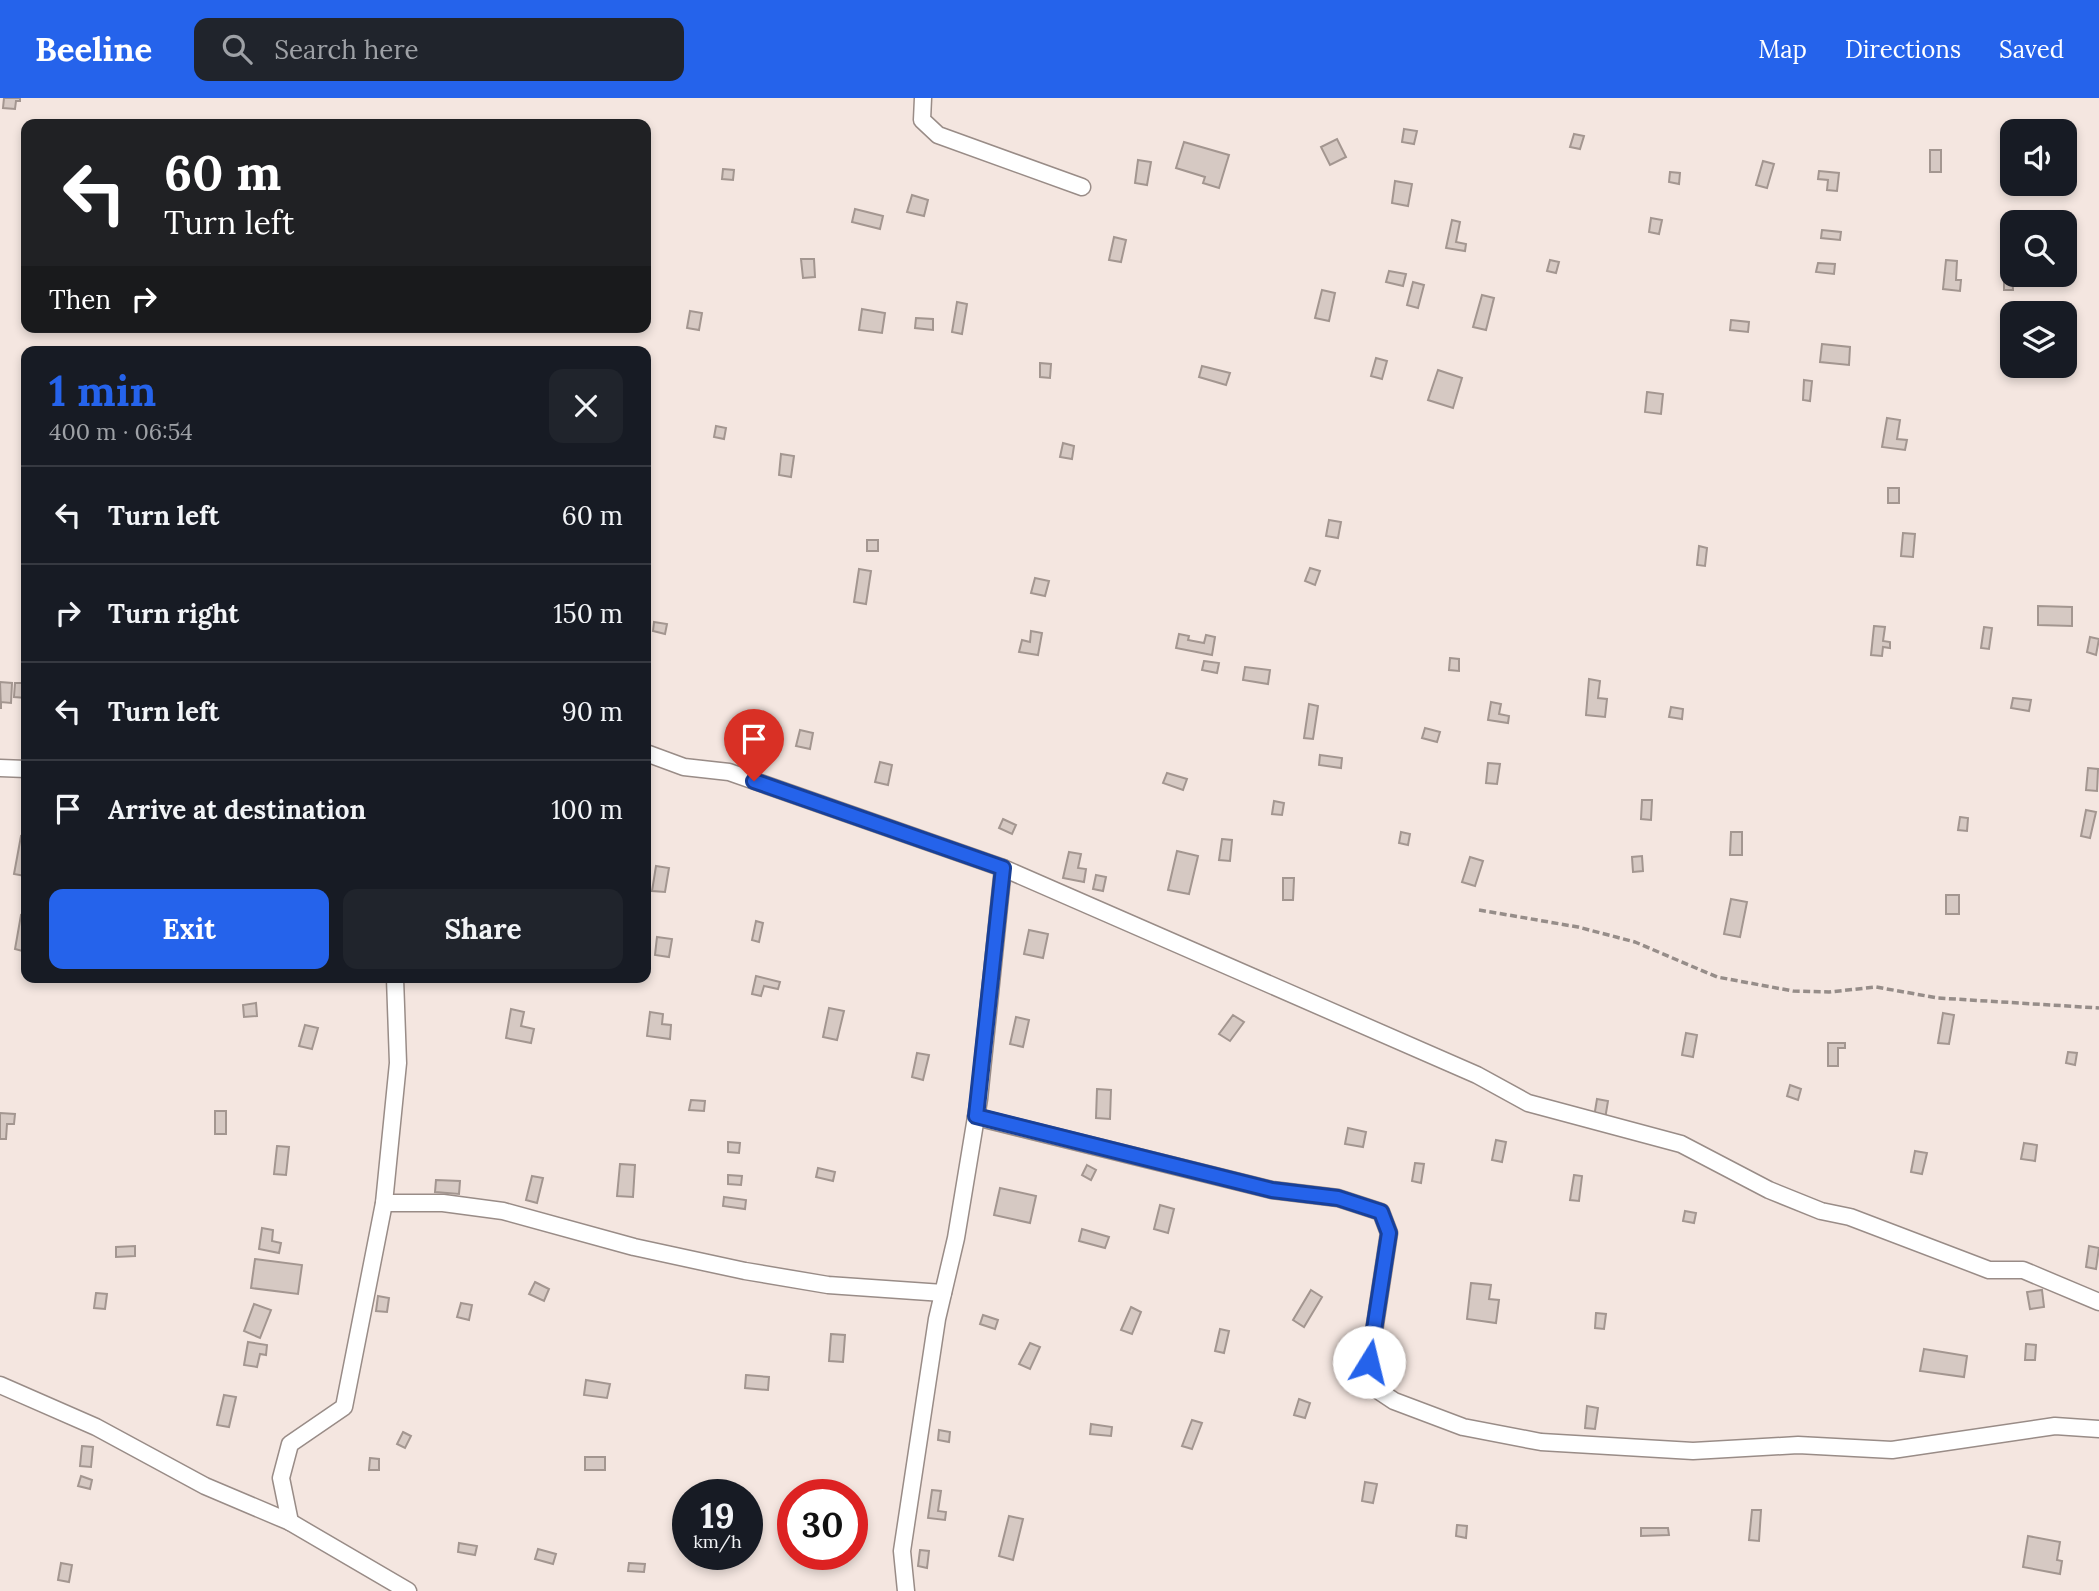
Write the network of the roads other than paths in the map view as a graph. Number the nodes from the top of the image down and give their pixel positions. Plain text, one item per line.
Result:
1 (923, 98) edge
2 (1082, 187) dead end
3 (651, 755) edge
4 (0, 768) edge
5 (21, 769) edge
6 (1003, 868) junction
7 (395, 983) edge
8 (976, 1116) junction
9 (384, 1203) junction
10 (943, 1293) junction
11 (2099, 1302) edge
12 (0, 1385) edge
13 (2099, 1429) edge
14 (290, 1522) junction
15 (408, 1591) edge
16 (906, 1591) edge

1 - 2 street
3 - 6 street
4 - 5 street
6 - 8 street
6 - 11 street
7 - 9 street
8 - 10 street
8 - 13 street
9 - 10 street
9 - 14 street
10 - 16 street
12 - 14 street
14 - 15 street

